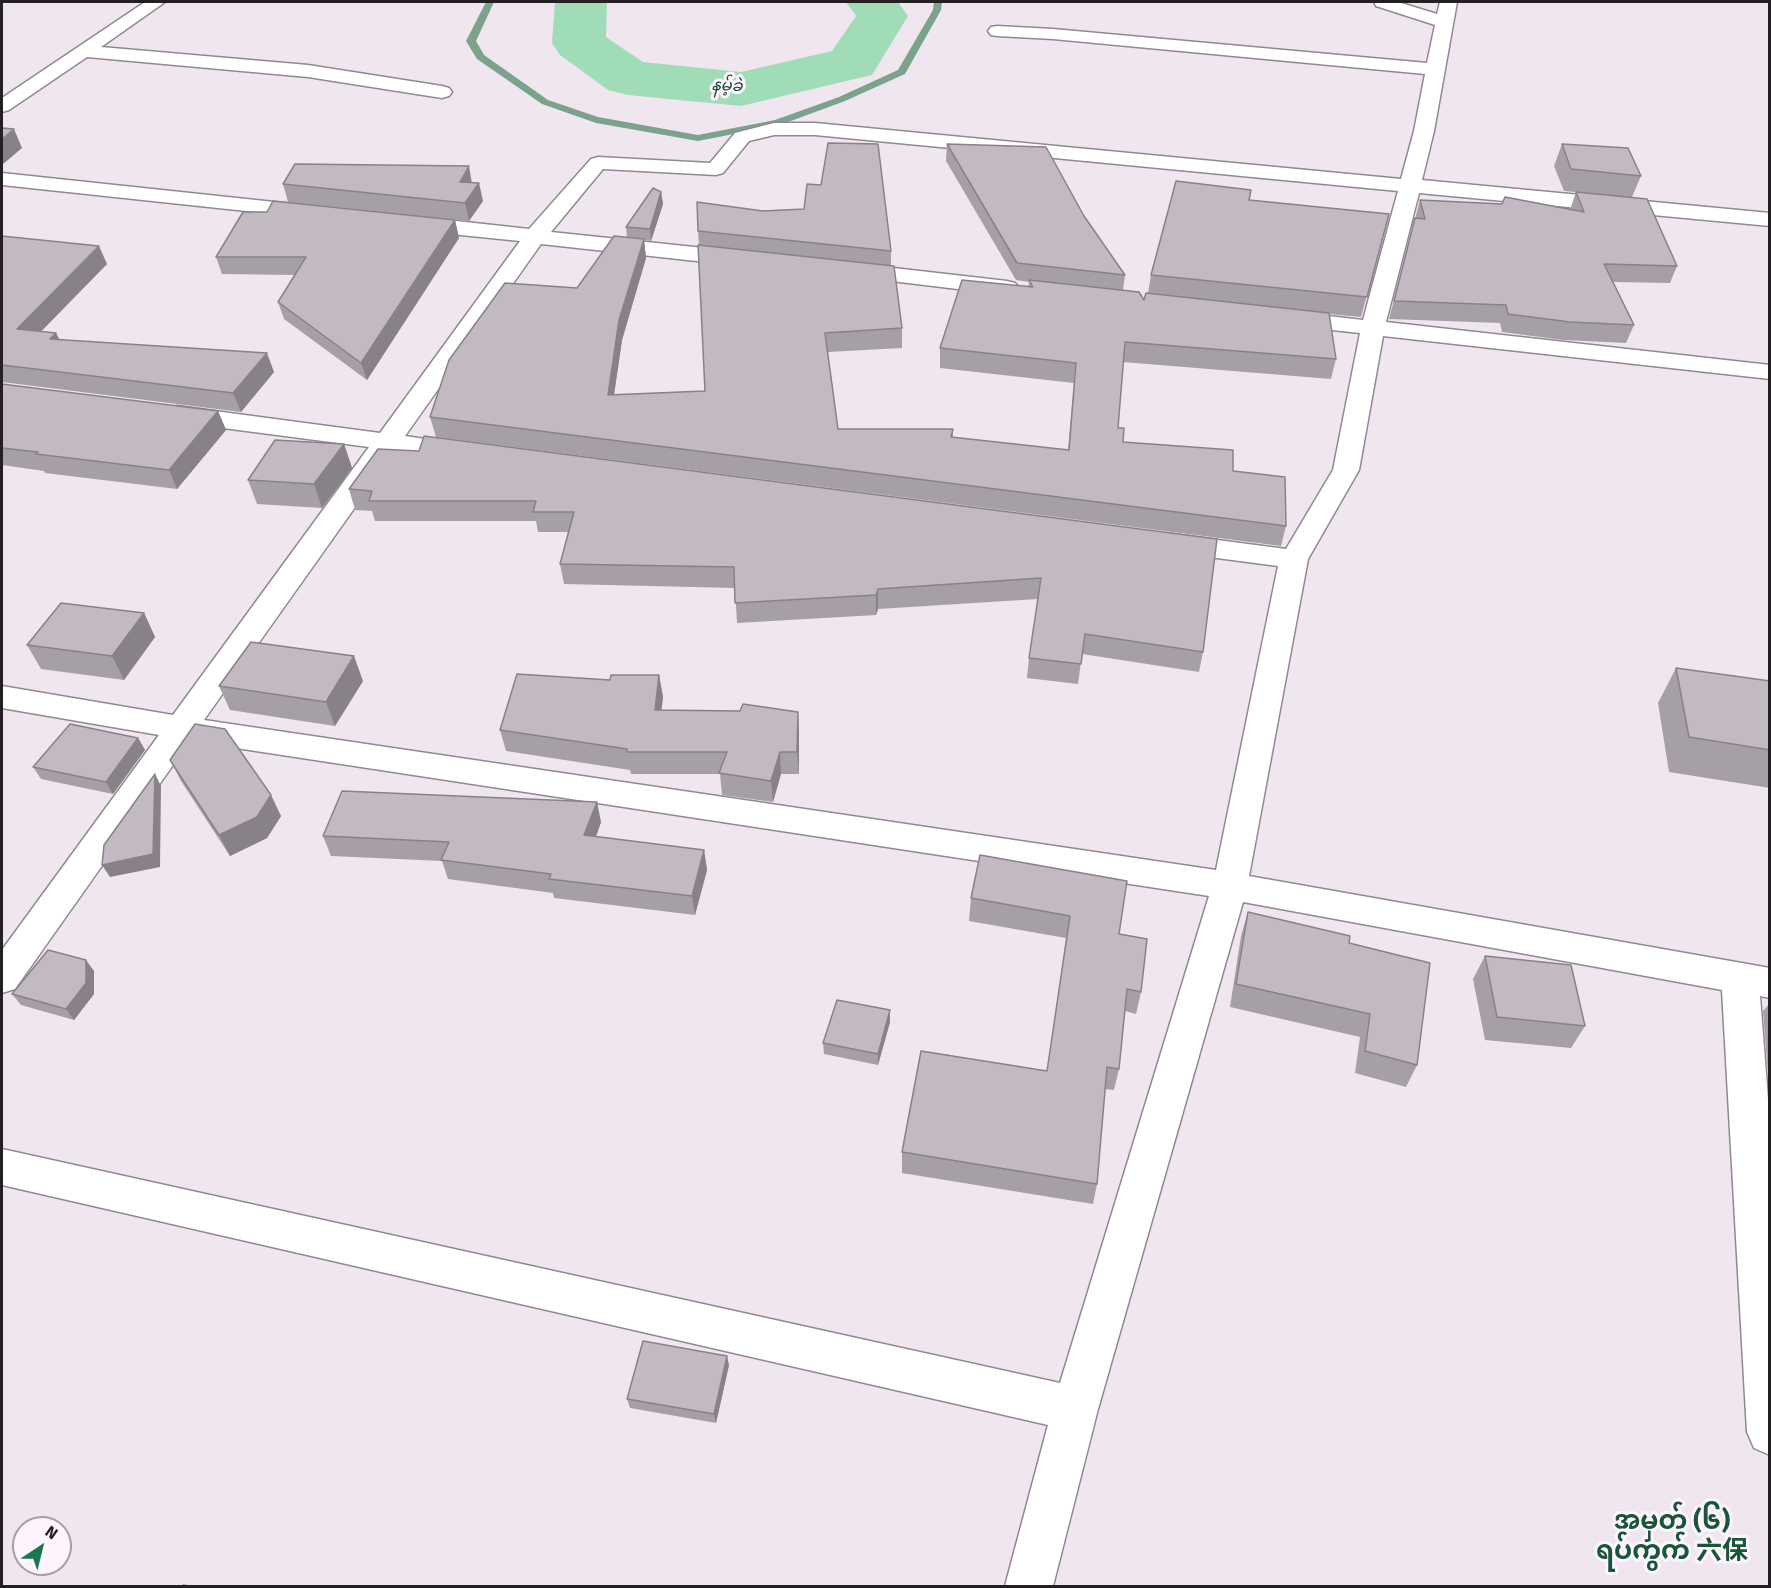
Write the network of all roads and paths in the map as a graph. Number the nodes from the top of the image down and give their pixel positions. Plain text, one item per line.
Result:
1 (156, 2) edge
2 (1382, 2) edge
3 (1446, 12) edge
4 (998, 31) dead end
5 (83, 51) junction
6 (1436, 69) junction
7 (442, 92) dead end
8 (2, 106) edge
9 (2, 179) edge
10 (1410, 184) junction
11 (333, 214) edge
12 (1770, 220) edge
13 (393, 221) edge
14 (535, 236) junction
15 (759, 260) edge
16 (830, 268) edge
17 (1030, 290) edge
18 (1267, 316) edge
19 (1373, 328) junction
20 (1770, 372) edge
21 (153, 411) edge
22 (387, 442) junction
23 (493, 455) edge
24 (1141, 539) edge
25 (1294, 559) junction
26 (2, 697) edge
27 (181, 728) junction
28 (1230, 886) junction
29 (2, 978) edge
30 (1755, 980) edge
31 (2, 1167) edge
32 (1075, 1409) junction
33 (1770, 1432) edge
34 (1029, 1587) edge

1 - 5 street
2 - 3 street
3 - 6 street
4 - 6 street
5 - 7 street
5 - 8 street
6 - 10 street
9 - 11 street
10 - 12 street
10 - 14 street
10 - 19 street
13 - 14 street
14 - 15 street
14 - 22 street
16 - 17 street
18 - 19 street
19 - 20 street
19 - 25 street
21 - 22 street
22 - 23 street
22 - 27 street
24 - 25 street
25 - 28 street
26 - 27 street
27 - 28 street
27 - 29 street
28 - 30 street
28 - 32 street
30 - 33 street
31 - 32 street
32 - 34 street

